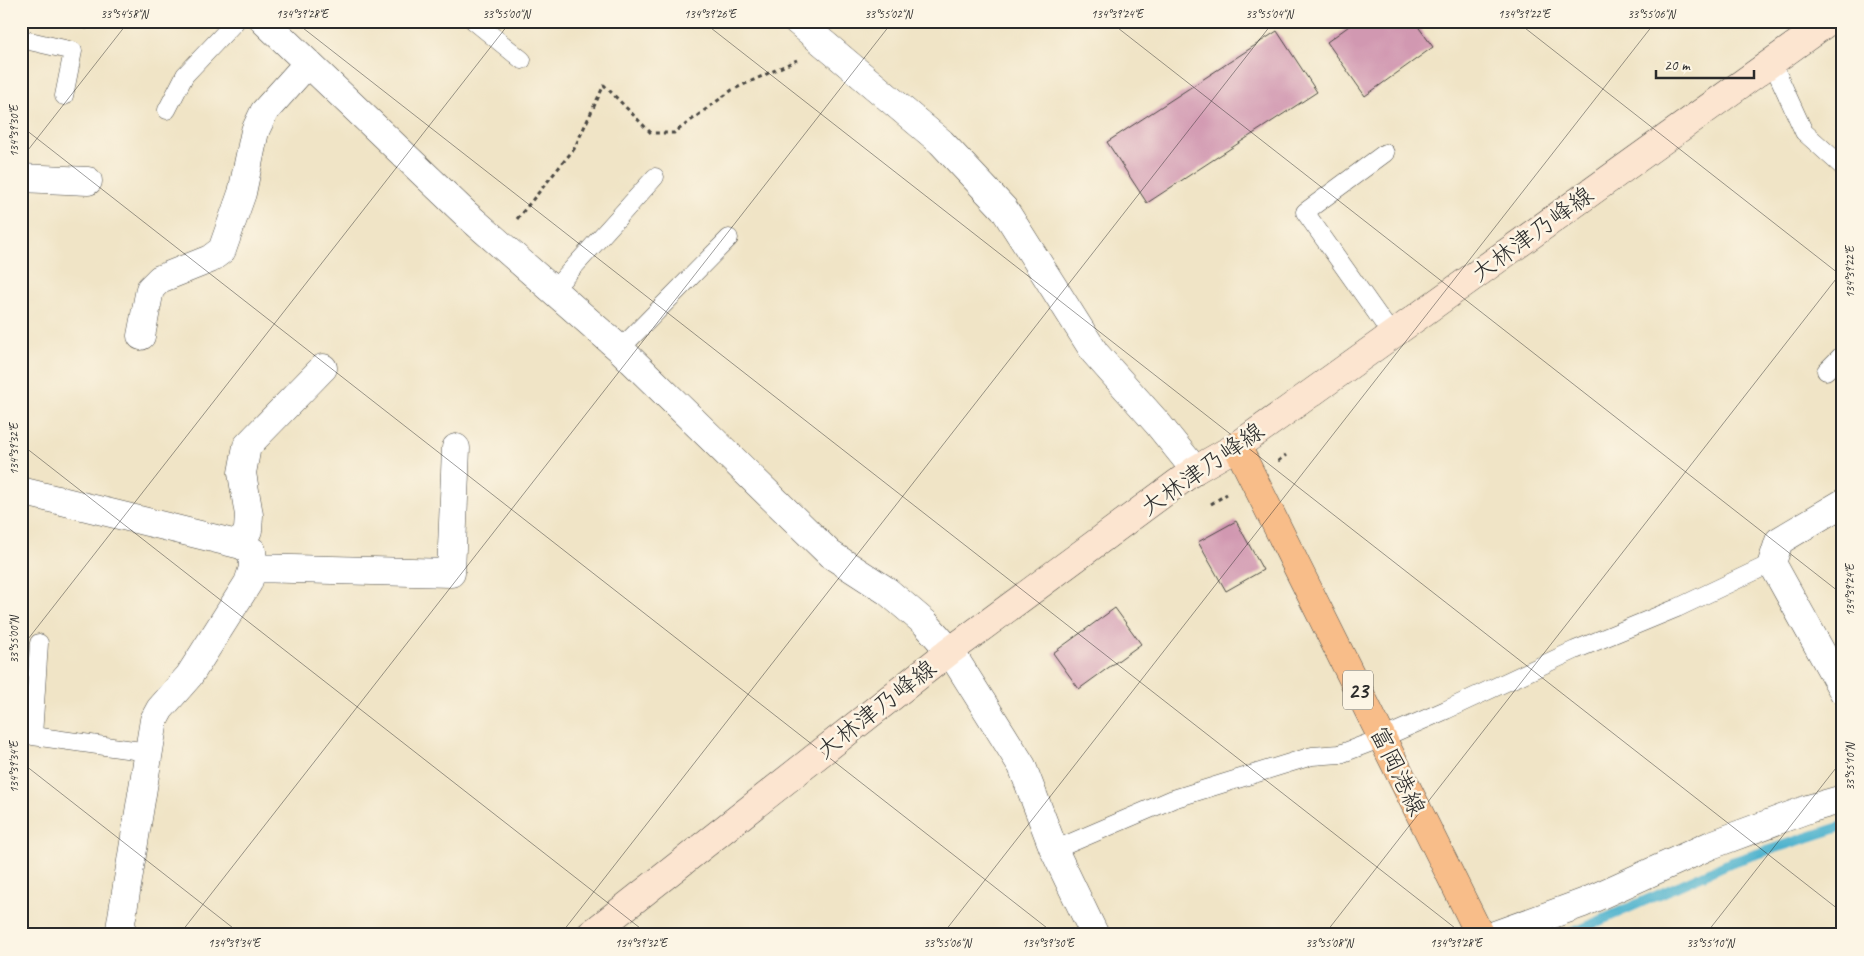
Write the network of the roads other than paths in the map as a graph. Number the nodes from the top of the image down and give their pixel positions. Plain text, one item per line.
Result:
1 (236, 21) edge
2 (264, 21) edge
3 (474, 21) edge
4 (797, 21) edge
5 (1827, 22) edge
6 (21, 39) edge
7 (522, 60) dead end
8 (1772, 62) junction
9 (308, 63) junction
10 (64, 96) dead end
11 (167, 110) dead end
12 (1385, 153) dead end
13 (1843, 168) edge
14 (655, 177) dead end
15 (21, 178) edge
16 (88, 181) dead end
17 (729, 238) dead end
18 (553, 290) junction
19 (1392, 335) junction
20 (141, 336) dead end
21 (620, 349) junction
22 (1843, 354) edge
23 (324, 368) dead end
24 (1826, 371) dead end
25 (1237, 446) junction
26 (456, 448) dead end
27 (1195, 470) junction
28 (21, 491) edge
29 (1843, 503) edge
30 (247, 556) junction
31 (1772, 563) junction
32 (38, 643) dead end
33 (950, 651) junction
34 (1843, 691) edge
35 (1382, 738) junction
36 (148, 752) junction
37 (1843, 799) edge
38 (1054, 850) junction
39 (119, 935) edge
40 (590, 935) edge
41 (1095, 935) edge
42 (1480, 935) edge
43 (1495, 935) edge

1 - 11 lane
2 - 9 street
3 - 7 lane
4 - 27 street
5 - 8 main road, 大林津乃峰線
6 - 10 lane
8 - 13 lane
8 - 19 main road, 大林津乃峰線
9 - 18 street
9 - 20 street
12 - 19 lane
14 - 18 lane
15 - 16 street
17 - 21 lane
18 - 21 street
19 - 25 main road, 大林津乃峰線
21 - 33 street
22 - 24 lane
23 - 30 street
25 - 27 main road, 大林津乃峰線
25 - 35 main road, 富岡港線 / 23
26 - 30 street
27 - 33 main road, 大林津乃峰線
28 - 30 street
29 - 31 street
30 - 36 street
31 - 34 street
31 - 35 lane
32 - 36 lane
33 - 38 street
33 - 40 main road, 大林津乃峰線
35 - 38 lane
35 - 42 main road, 富岡港線 / 23
36 - 39 street
37 - 43 street
38 - 41 street

